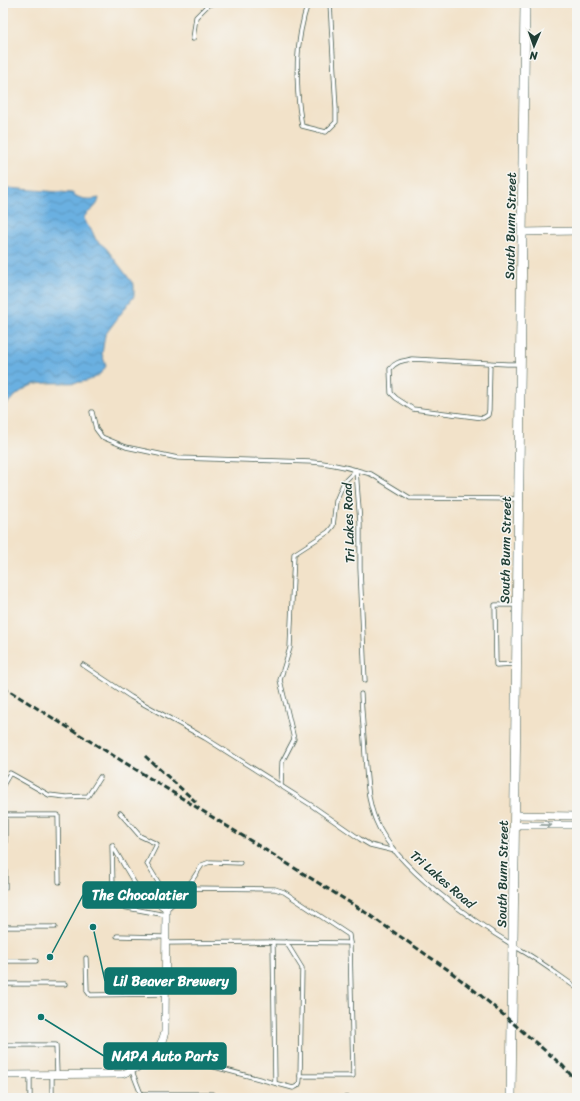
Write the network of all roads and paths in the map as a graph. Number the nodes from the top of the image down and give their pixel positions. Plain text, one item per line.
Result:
1 (214, 3) edge
2 (308, 3) edge
3 (330, 3) edge
4 (525, 3) edge
5 (193, 39) dead end
6 (577, 231) edge
7 (523, 232) junction
8 (490, 363) junction
9 (520, 364) junction
10 (92, 412) dead end
11 (356, 470) junction
12 (519, 499) junction
13 (518, 605) junction
14 (517, 664) junction
15 (83, 665) dead end
16 (365, 681) dead end
17 (361, 694) dead end
18 (100, 777) dead end
19 (3, 785) edge
20 (281, 786) junction
21 (120, 813) dead end
22 (4, 815) edge
23 (516, 815) junction
24 (577, 816) edge
25 (516, 825) junction
26 (577, 825) edge
27 (395, 850) junction
28 (240, 863) dead end
29 (59, 882) dead end
30 (6, 888) dead end
31 (113, 888) dead end
32 (187, 888) junction
33 (122, 907) dead end
34 (166, 912) junction
35 (3, 927) edge
36 (55, 927) dead end
37 (117, 936) dead end
38 (166, 940) junction
39 (273, 942) junction
40 (286, 942) junction
41 (350, 943) junction
42 (514, 946) junction
43 (86, 958) dead end
44 (3, 961) edge
45 (36, 961) dead end
46 (65, 984) dead end
47 (577, 988) edge
48 (166, 994) junction
49 (3, 1045) edge
50 (158, 1049) junction
51 (132, 1071) junction
52 (3, 1075) edge
53 (30, 1075) junction
54 (54, 1075) junction
55 (300, 1076) junction
56 (275, 1083) junction
57 (212, 1094) dead end
58 (140, 1096) edge
59 (323, 1097) edge
60 (30, 1098) edge
61 (52, 1098) edge
62 (356, 1098) edge
63 (511, 1098) edge

1 - 5 lane
2 - 3 lane
4 - 7 street, South Bunn Street
6 - 7 street
7 - 9 street, South Bunn Street
8 - 8 lane
8 - 9 lane
9 - 12 street, South Bunn Street
10 - 11 lane, Tri Lakes Road
11 - 12 lane
11 - 16 lane, Tri Lakes Road
11 - 20 lane
12 - 13 street, South Bunn Street
13 - 14 street, South Bunn Street
13 - 14 lane
14 - 23 street, South Bunn Street
15 - 20 lane
17 - 27 lane, Tri Lakes Road
18 - 19 lane
20 - 27 lane
21 - 34 lane
22 - 29 lane
22 - 30 lane
23 - 24 street
23 - 25 street, South Bunn Street
25 -> 26 street
25 - 42 street, South Bunn Street
27 - 42 lane, Tri Lakes Road
28 - 32 lane
31 - 34 lane
32 - 34 lane
32 - 41 lane
33 - 34 lane
34 - 38 street
35 - 36 lane
37 - 38 lane
38 - 39 lane
38 - 48 street
39 - 40 lane
39 - 56 lane
40 - 41 lane
40 - 55 lane
41 - 55 lane
42 - 47 lane, Tri Lakes Road
42 - 63 street, South Bunn Street
43 - 48 lane
44 - 45 lane
44 - 46 lane
48 - 50 street
49 - 54 lane
50 - 51 street
50 - 56 lane
51 - 54 street
51 - 58 lane
52 - 53 street
53 - 54 street
53 - 60 lane
54 - 61 lane
55 - 56 lane
57 - 58 lane
59 - 62 lane

